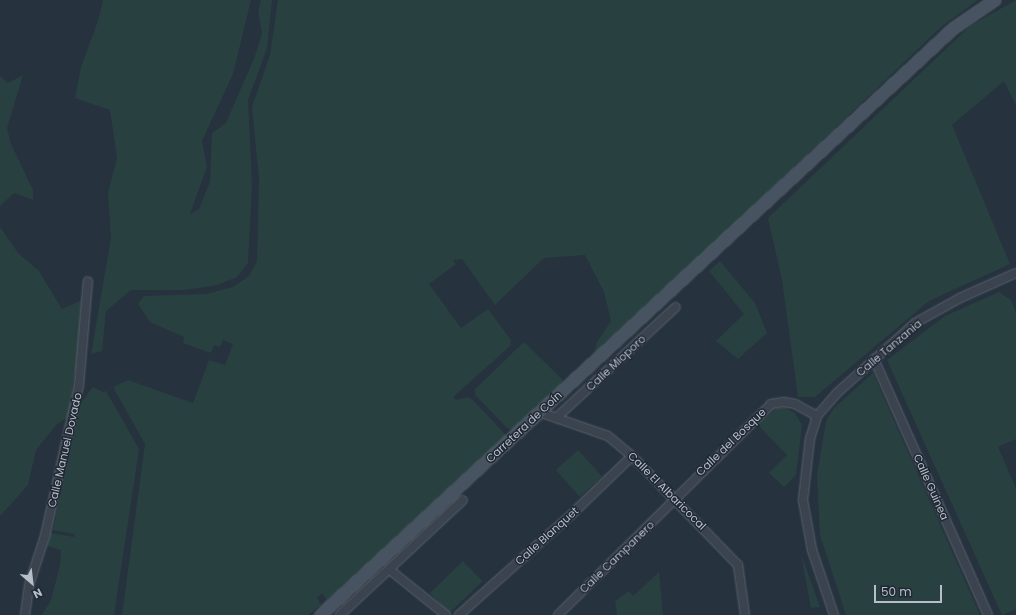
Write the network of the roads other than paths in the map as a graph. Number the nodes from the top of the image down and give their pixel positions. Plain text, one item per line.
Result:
1 (994, 0) edge
2 (1015, 276) edge
3 (88, 281) dead end
4 (676, 307) dead end
5 (874, 359) junction
6 (539, 412) junction
7 (816, 416) junction
8 (556, 418) junction
9 (632, 456) junction
10 (674, 498) junction
11 (462, 500) dead end
12 (390, 570) junction
13 (25, 615) edge
14 (320, 615) edge
15 (340, 615) edge
16 (446, 615) edge
17 (459, 615) edge
18 (558, 615) edge
19 (745, 615) edge
20 (834, 615) edge
21 (988, 615) edge

1 - 6 street, Carretera de Coín
2 - 5 street, Calle Tanzania
3 - 13 street, Calle Manuel Dovado
4 - 8 street, Calle Mioporo
5 - 7 street, Calle Tanzania
5 - 21 street, Calle Guinea
6 - 8 street, Calle El Albaricocal
6 - 14 street, Carretera de Coín
7 - 10 street, Calle del Bosque
7 - 20 street
8 - 9 street, Calle El Albaricocal
9 - 10 street, Calle El Albaricocal
9 - 17 street, Calle Blanquet
10 - 18 street, Calle Campanero
10 - 19 street, Calle El Albaricocal
11 - 12 street
12 - 15 street
12 - 16 street

